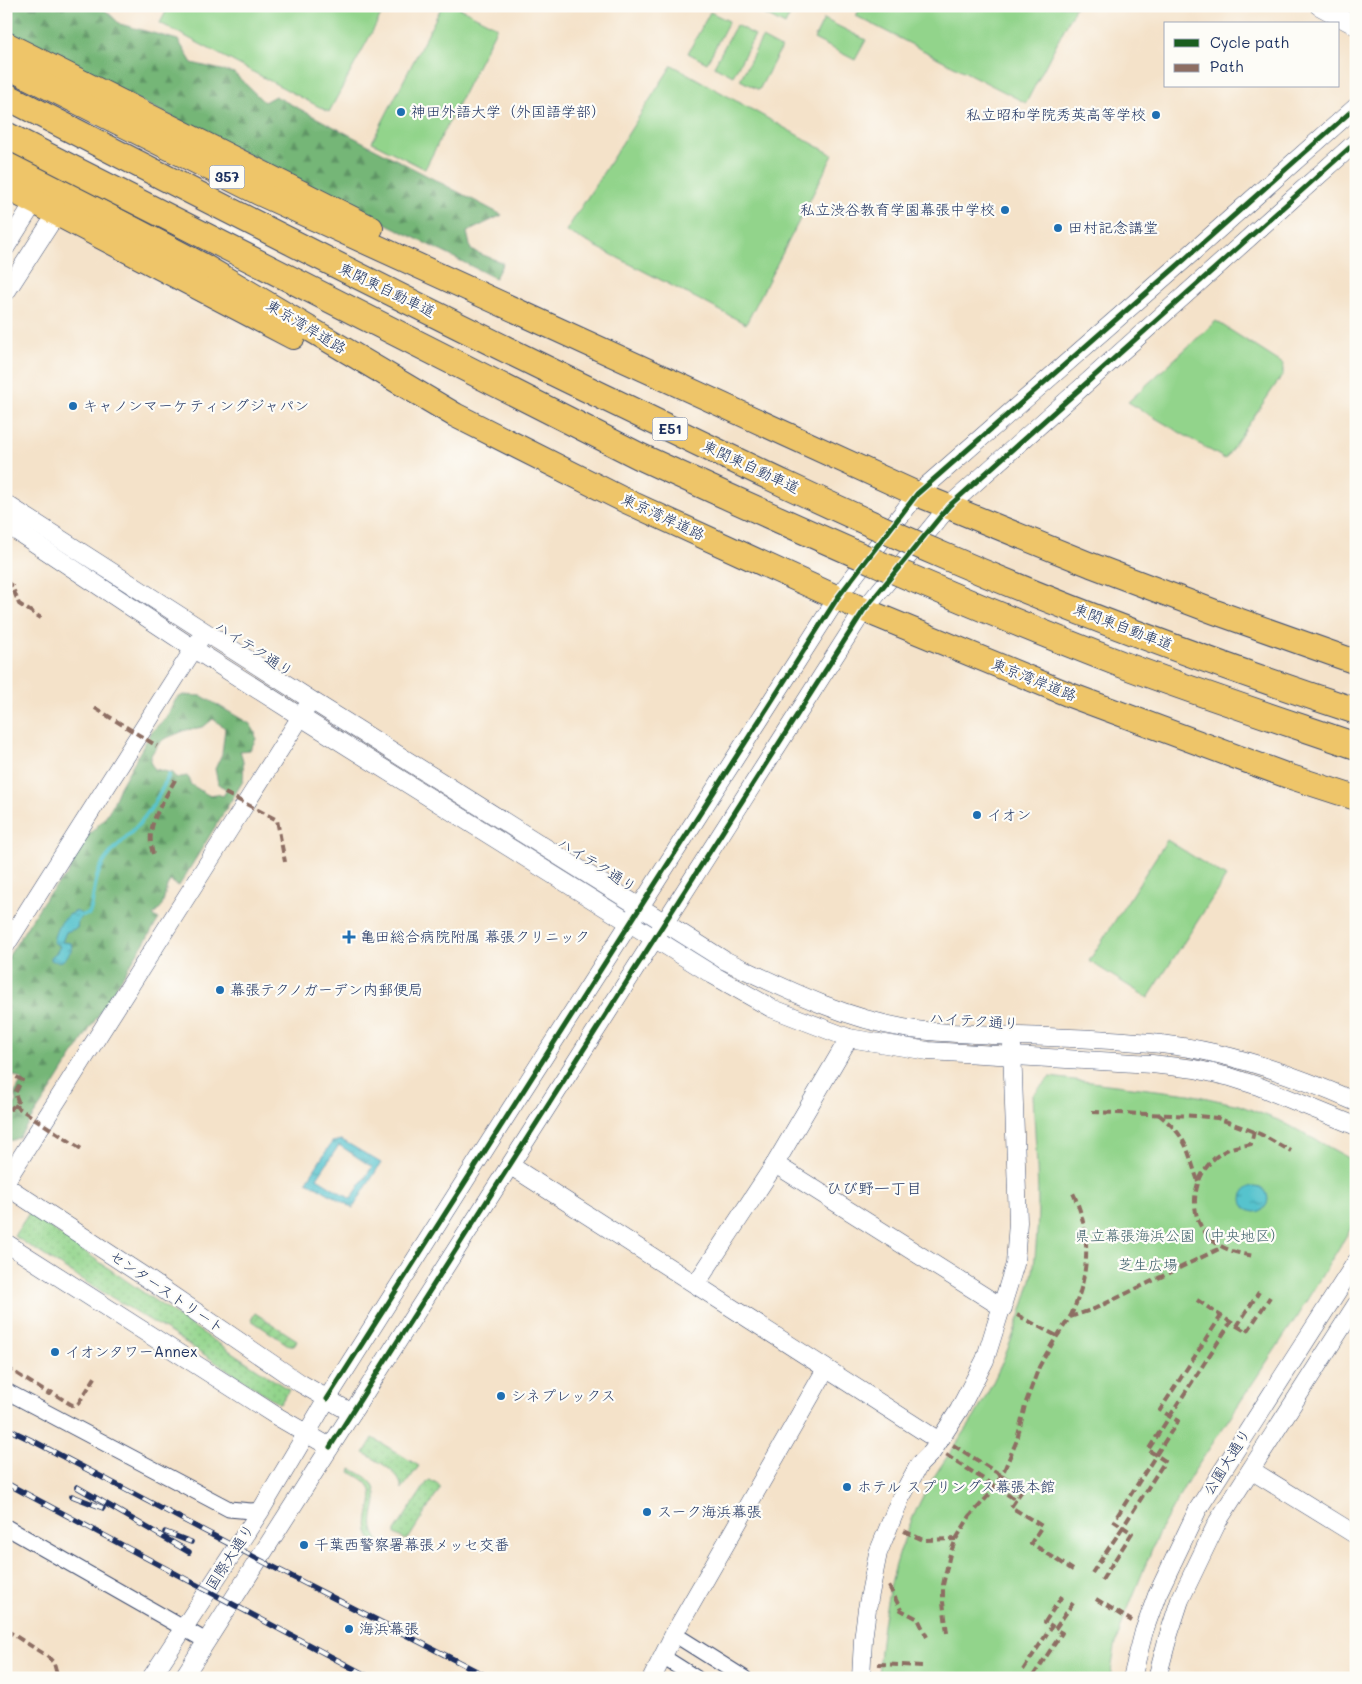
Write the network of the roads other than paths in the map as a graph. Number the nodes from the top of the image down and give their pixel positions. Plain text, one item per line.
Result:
1 (1318, 6) edge
2 (1356, 26) edge
3 (6, 44) edge
4 (6, 66) edge
5 (6, 96) edge
6 (1356, 107) edge
7 (6, 135) edge
8 (1356, 142) edge
9 (6, 162) edge
10 (6, 187) edge
11 (35, 201) junction
12 (57, 213) junction
13 (6, 247) edge
14 (6, 292) edge
15 (422, 395) junction
16 (717, 402) junction
17 (917, 494) junction
18 (6, 504) edge
19 (949, 506) junction
20 (6, 524) edge
21 (838, 597) junction
22 (864, 610) junction
23 (204, 632) junction
24 (194, 649) junction
25 (1356, 662) edge
26 (311, 700) junction
27 (1356, 711) edge
28 (301, 717) junction
29 (1356, 746) edge
30 (1356, 798) edge
31 (640, 906) junction
32 (664, 921) junction
33 (630, 923) junction
34 (654, 938) junction
35 (6, 945) edge
36 (1012, 1036) junction
37 (849, 1038) junction
38 (1013, 1057) junction
39 (1356, 1102) edge
40 (1356, 1126) edge
41 (775, 1164) junction
42 (511, 1166) junction
43 (6, 1181) edge
44 (6, 1186) edge
45 (6, 1243) edge
46 (1356, 1262) edge
47 (696, 1284) junction
48 (1356, 1305) edge
49 (1003, 1308) junction
50 (826, 1369) junction
51 (6, 1390) edge
52 (327, 1399) junction
53 (352, 1414) junction
54 (306, 1433) junction
55 (936, 1446) junction
56 (330, 1447) junction
57 (1251, 1470) junction
58 (261, 1510) junction
59 (6, 1527) edge
60 (1356, 1535) edge
61 (183, 1628) junction
62 (674, 1634) junction
63 (206, 1641) junction
64 (663, 1657) junction
65 (151, 1678) edge
66 (183, 1678) edge
67 (652, 1678) edge
68 (696, 1678) edge
69 (744, 1678) edge
70 (861, 1678) edge
71 (872, 1678) edge
72 (1132, 1678) edge
73 (1157, 1678) edge

1 - 2 street
3 - 16 highway
4 - 16 highway, 357
5 - 27 highway, 東関東自動車道 / E51, bridge
6 - 17 street, 国際大通り
7 - 29 highway, E51, bridge
8 - 19 street, 国際大通り
9 - 15 highway, 東京湾岸道路
10 - 11 highway
11 - 12 highway
11 - 13 street
12 - 14 street
12 - 15 highway
15 - 21 highway, 東京湾岸道路
16 - 17 highway, 357
17 - 19 highway, 357
17 - 21 street, 国際大通り
18 - 23 street, ハイテク通り
19 - 22 street, 国際大通り
19 - 25 highway, 357
20 - 24 street, ハイテク通り
21 - 22 highway, 東京湾岸道路
21 - 31 street, 国際大通り
22 - 30 highway, 東京湾岸道路
22 - 32 street, 国際大通り
23 - 24 street
23 - 26 street, ハイテク通り
24 - 28 street, ハイテク通り
24 - 35 street
26 - 28 street
26 - 31 street, ハイテク通り
28 - 33 street, ハイテク通り
28 - 43 street
31 - 32 street, ハイテク通り
31 - 33 street, 国際大通り
32 - 34 street, 国際大通り
32 - 36 street, ハイテク通り
33 - 34 street, ハイテク通り
33 - 52 street, 国際大通り
34 - 37 street, ハイテク通り
34 - 42 street, 国際大通り
36 - 38 street
36 - 39 street, ハイテク通り
37 - 38 street, ハイテク通り
37 - 41 street
38 - 40 street, ハイテク通り
38 - 49 street
41 - 47 street
41 - 49 street
42 - 47 street
42 - 53 street, 国際大通り
44 - 52 street, センターストリート
45 - 54 street
46 - 72 street, 公園大通り
47 - 50 street
48 - 57 street, 公園大通り
49 - 55 street
50 - 55 street
50 - 62 street
51 - 58 street
52 - 53 street, センターストリート
52 - 54 street, 国際大通り
53 - 56 street, 国際大通り
54 - 56 street
54 - 58 street, 国際大通り
55 - 70 street
55 - 71 street
56 - 63 street, 国際大通り
57 - 60 street
57 - 73 street, 公園大通り
58 - 61 street, 国際大通り
59 - 61 street
61 - 63 street
61 - 65 street, 国際大通り
62 - 64 street
62 - 69 street
63 - 66 street, 国際大通り
64 - 67 street
64 - 68 street

